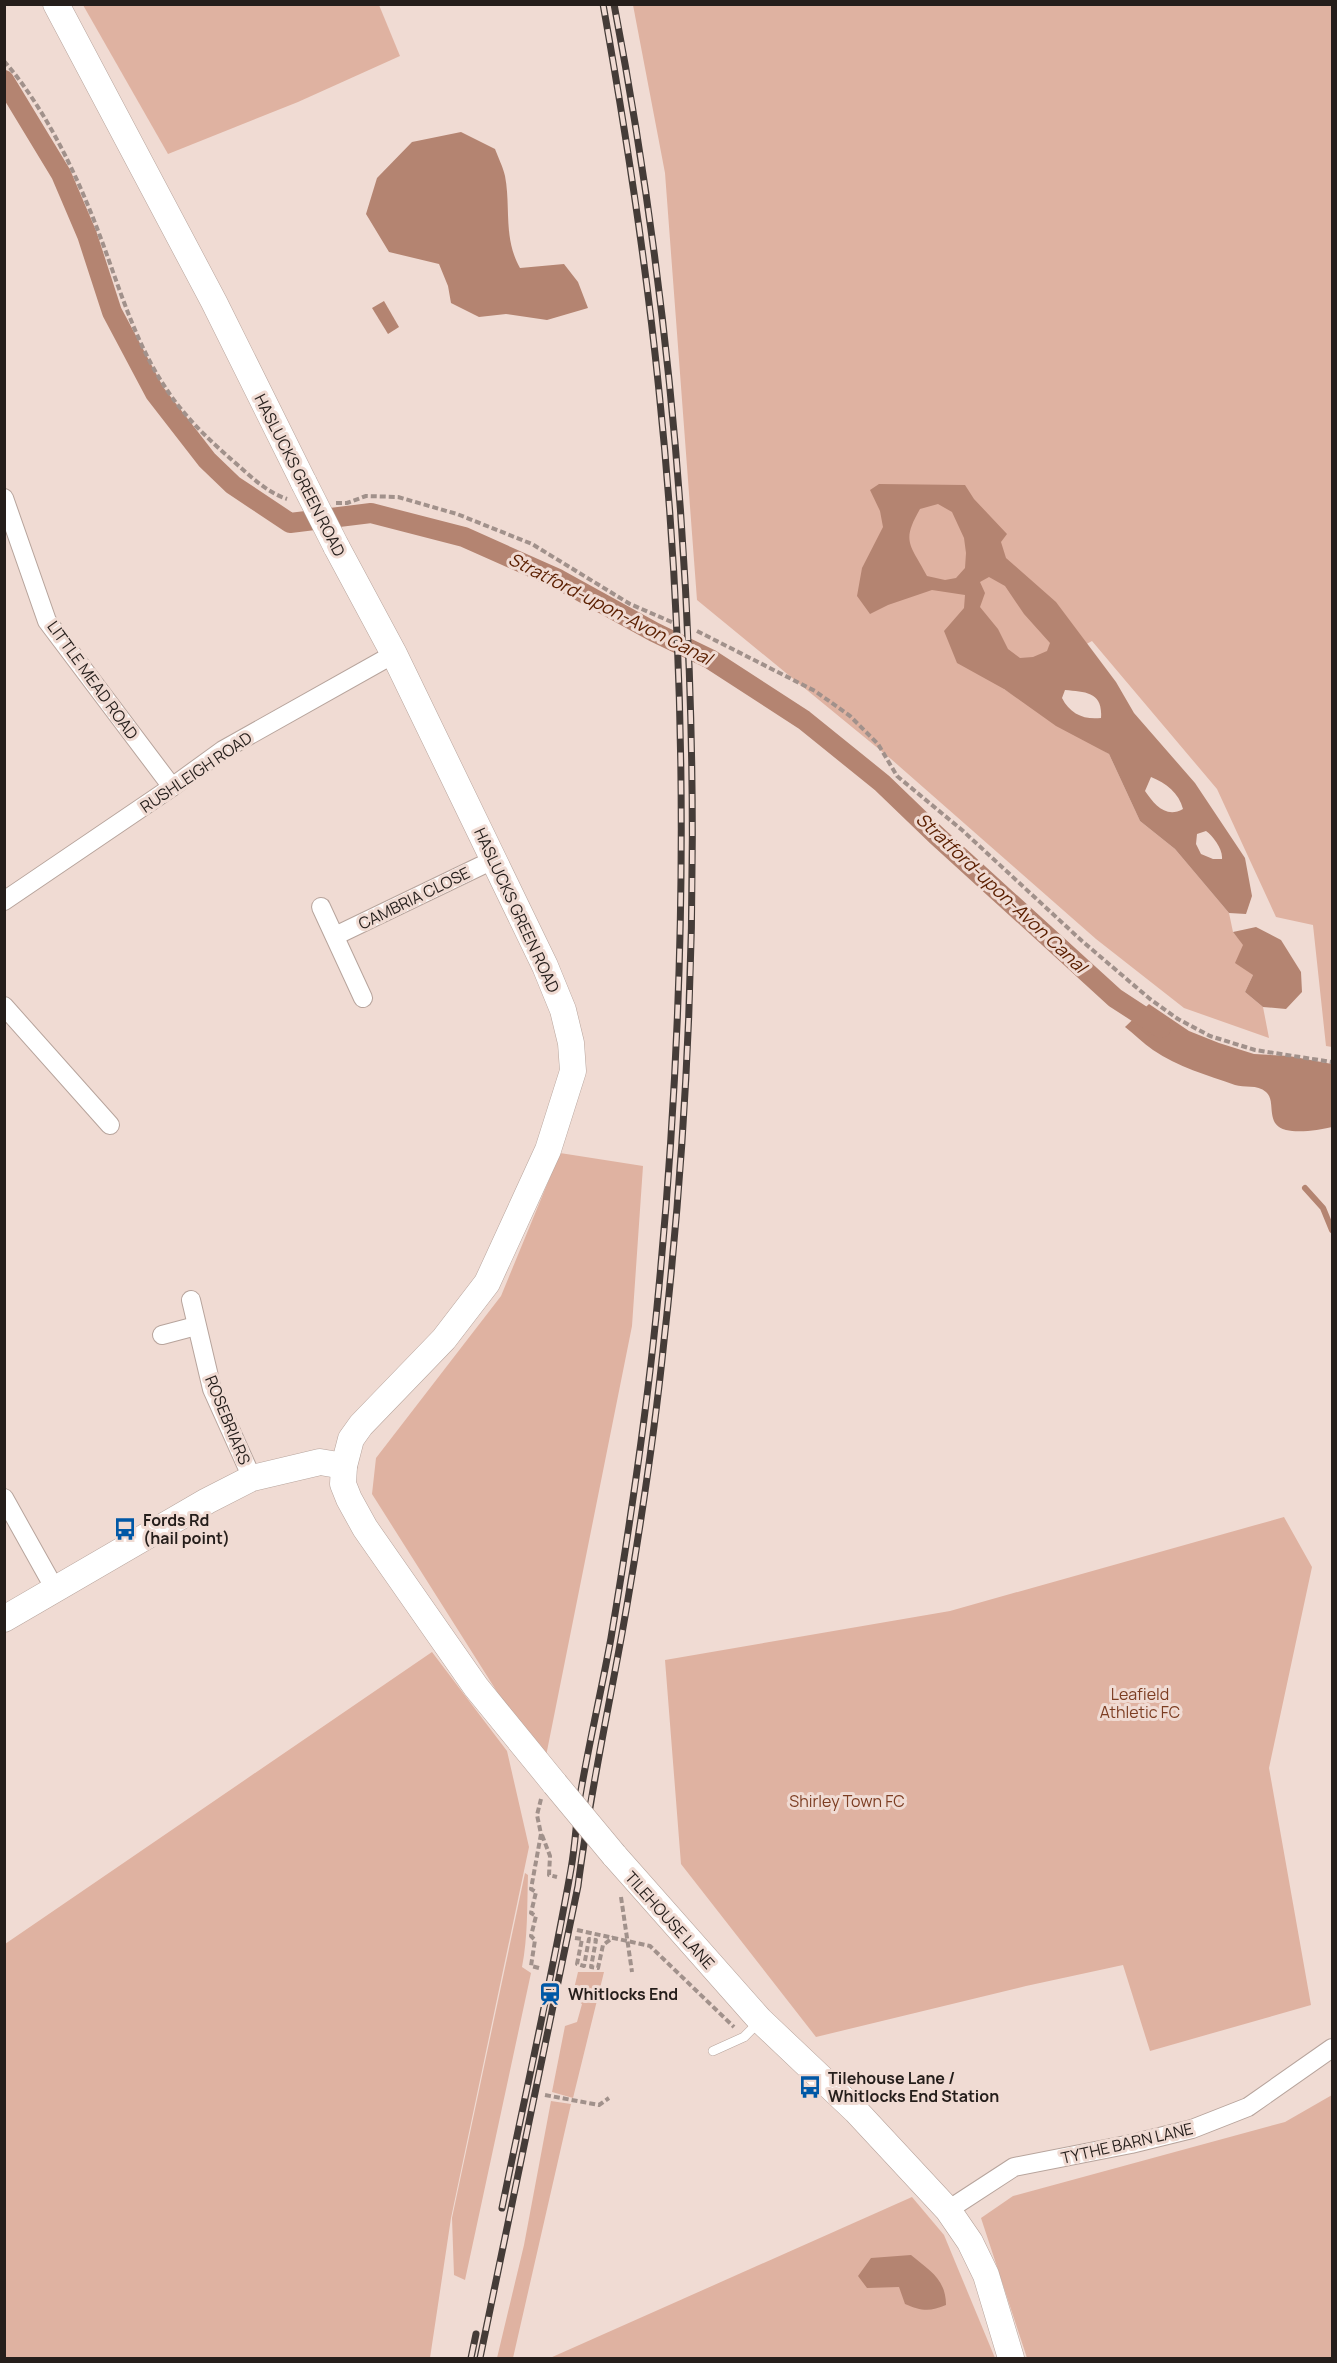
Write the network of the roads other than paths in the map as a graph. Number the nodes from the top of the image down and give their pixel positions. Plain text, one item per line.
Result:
1 (56, 4) edge
2 (4, 498) edge
3 (394, 654) junction
4 (172, 787) junction
5 (493, 860) junction
6 (4, 901) edge
7 (321, 907) dead end
8 (335, 936) junction
9 (363, 998) dead end
10 (4, 1006) edge
11 (110, 1125) dead end
12 (191, 1300) dead end
13 (196, 1326) junction
14 (162, 1335) dead end
15 (344, 1466) junction
16 (252, 1478) junction
17 (4, 1498) edge
18 (56, 1591) junction
19 (4, 1619) edge
20 (752, 2028) junction
21 (1332, 2048) edge
22 (713, 2051) dead end
23 (948, 2210) junction
24 (1011, 2358) edge

1 - 3 street, HASLUCKS GREEN ROAD, bridge
2 - 4 street, LITTLE MEAD ROAD
3 - 4 street, RUSHLEIGH ROAD
3 - 5 street, HASLUCKS GREEN ROAD
4 - 6 street, RUSHLEIGH ROAD
5 - 8 street, CAMBRIA CLOSE
5 - 15 street, HASLUCKS GREEN ROAD
7 - 8 street
8 - 9 street
10 - 11 street
12 - 13 street, ROSEBRIARS
13 - 14 street
13 - 16 street, ROSEBRIARS
15 - 16 street
15 - 20 street, TILEHOUSE LANE, bridge
16 - 18 street
17 - 18 street
18 - 19 street
20 - 22 lane
20 - 23 street, TILEHOUSE LANE
21 - 23 street, TYTHE BARN LANE
23 - 24 street, TILEHOUSE LANE

